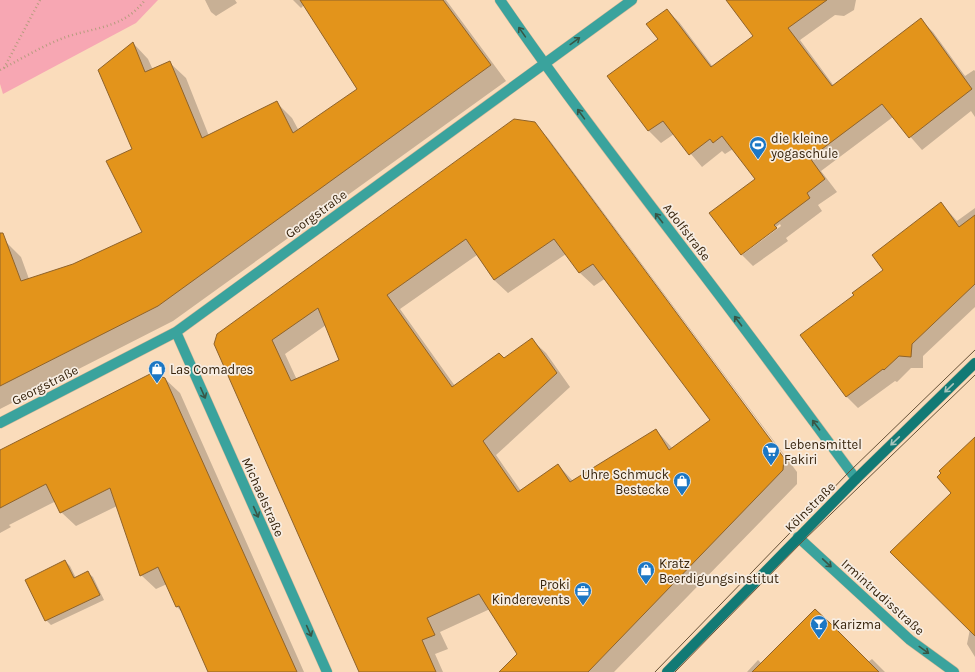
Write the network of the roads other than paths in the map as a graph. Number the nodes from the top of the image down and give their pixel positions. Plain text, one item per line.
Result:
1 (500, 0) edge
2 (632, 0) edge
3 (544, 64) junction
4 (176, 332) junction
5 (975, 363) edge
6 (0, 423) edge
7 (856, 479) junction
8 (798, 537) junction
9 (327, 672) edge
10 (667, 672) edge
11 (954, 672) edge

3 -> 1 street, Adolfstraße
3 -> 2 street, Georgstraße
3 - 4 street, Georgstraße
7 -> 3 street, Adolfstraße
4 - 6 street, Georgstraße
4 -> 9 street, Michaelstraße
5 -> 7 street, Kölnstraße
7 - 8 street, Kölnstraße
8 - 10 street, Kölnstraße
8 -> 11 street, Irmintrudisstraße

